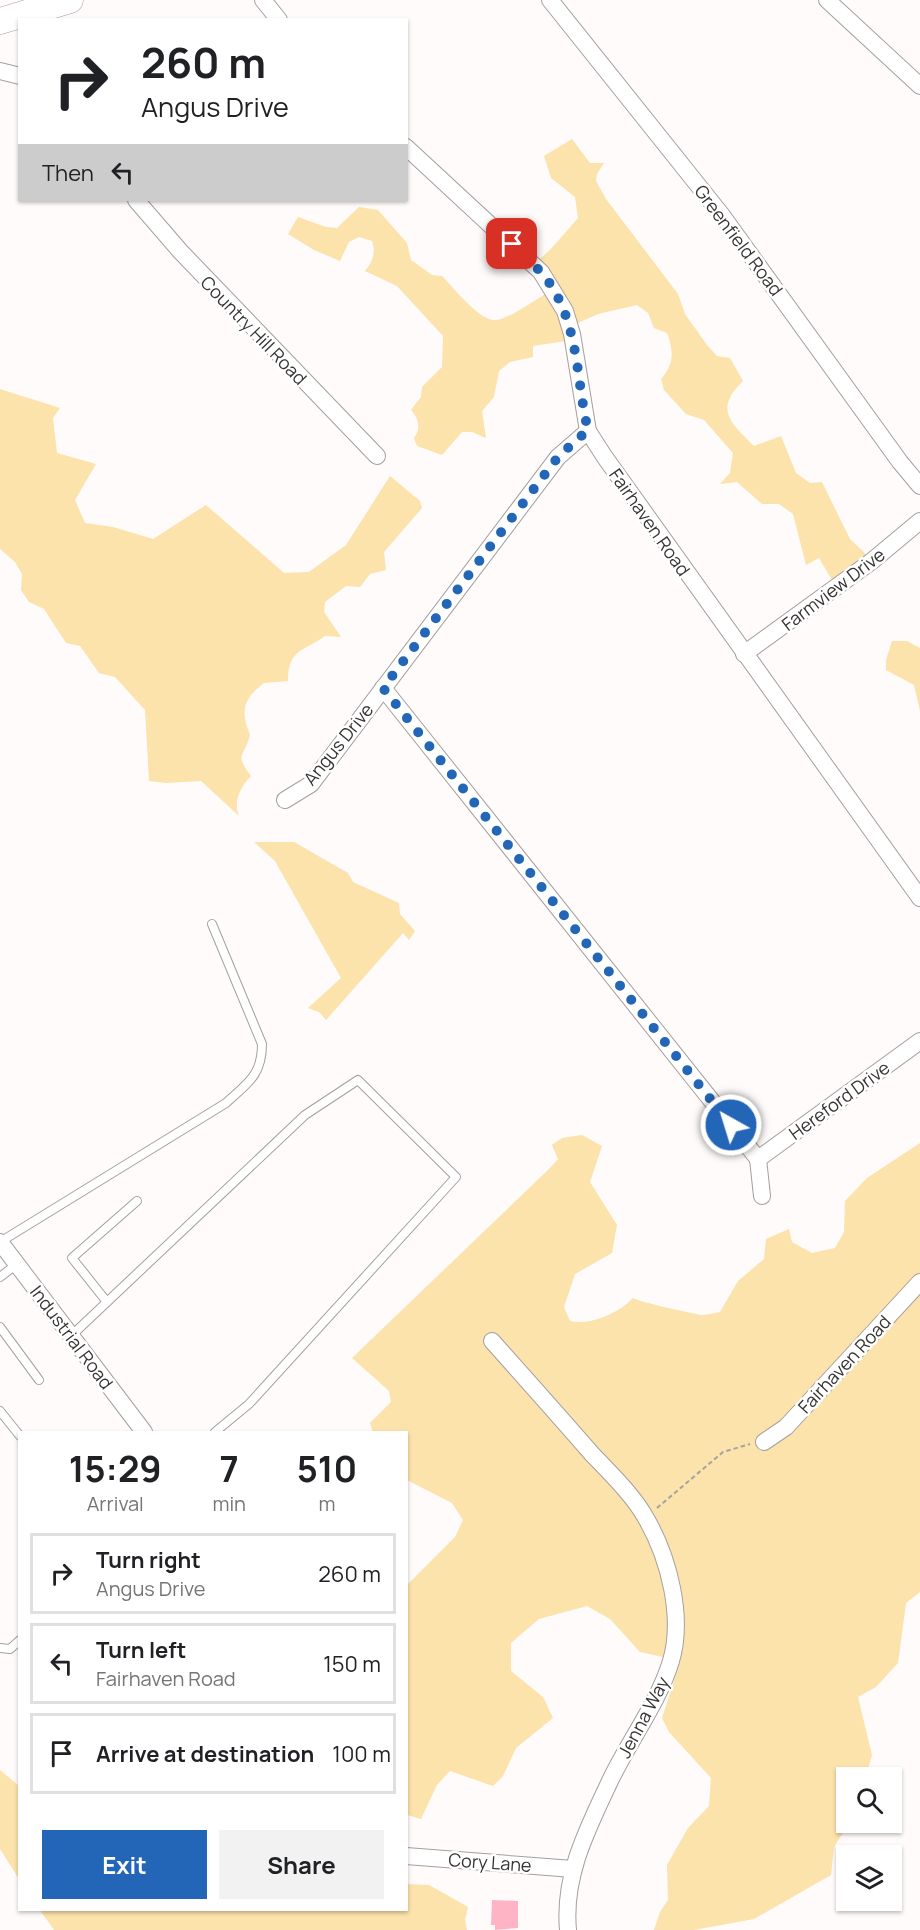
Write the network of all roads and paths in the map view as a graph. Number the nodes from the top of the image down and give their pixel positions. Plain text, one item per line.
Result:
1 (70, 0) edge
2 (263, 0) edge
3 (550, 0) edge
4 (827, 0) edge
5 (277, 18) edge
6 (0, 21) edge
7 (0, 71) edge
8 (18, 76) edge
9 (920, 86) edge
10 (408, 149) edge
11 (136, 201) edge
12 (588, 430) junction
13 (377, 456) dead end
14 (920, 486) edge
15 (920, 521) edge
16 (744, 654) junction
17 (383, 688) junction
18 (285, 800) dead end
19 (920, 898) edge
20 (212, 924) dead end
21 (920, 1041) edge
22 (758, 1159) junction
23 (762, 1197) dead end
24 (137, 1202) dead end
25 (0, 1242) edge
26 (16, 1264) junction
27 (0, 1277) edge
28 (920, 1282) edge
29 (106, 1302) junction
30 (0, 1327) edge
31 (71, 1336) junction
32 (492, 1341) dead end
33 (39, 1380) dead end
34 (0, 1411) edge
35 (143, 1431) edge
36 (216, 1431) edge
37 (18, 1434) edge
38 (764, 1442) joint
39 (646, 1518) junction
40 (18, 1642) edge
41 (0, 1648) edge
42 (408, 1856) edge
43 (573, 1869) junction
44 (568, 1930) edge

1 - 6 main road
2 - 5 street
3 - 14 street, Greenfield Road
4 - 9 street
7 - 8 street
10 - 12 street, Fairhaven Road
11 - 13 street, Country Hill Road
12 - 16 street, Fairhaven Road
12 - 17 street, Angus Drive
15 - 16 street, Farmview Drive
16 - 19 street, Fairhaven Road
17 - 18 street, Angus Drive
17 - 22 street
20 - 25 lane
21 - 22 street, Hereford Drive
22 - 23 street
24 - 29 lane
25 - 26 street, Industrial Road
26 - 27 lane
26 - 31 street, Industrial Road
28 - 38 street, Fairhaven Road
29 - 31 lane
29 - 36 lane
30 - 33 lane
31 - 35 street, Industrial Road
32 - 39 street, Jenna Way
34 - 37 lane
38 - 39 path
39 - 43 street, Jenna Way
40 - 41 lane
42 - 43 street, Cory Lane
43 - 44 street, Jenna Way

